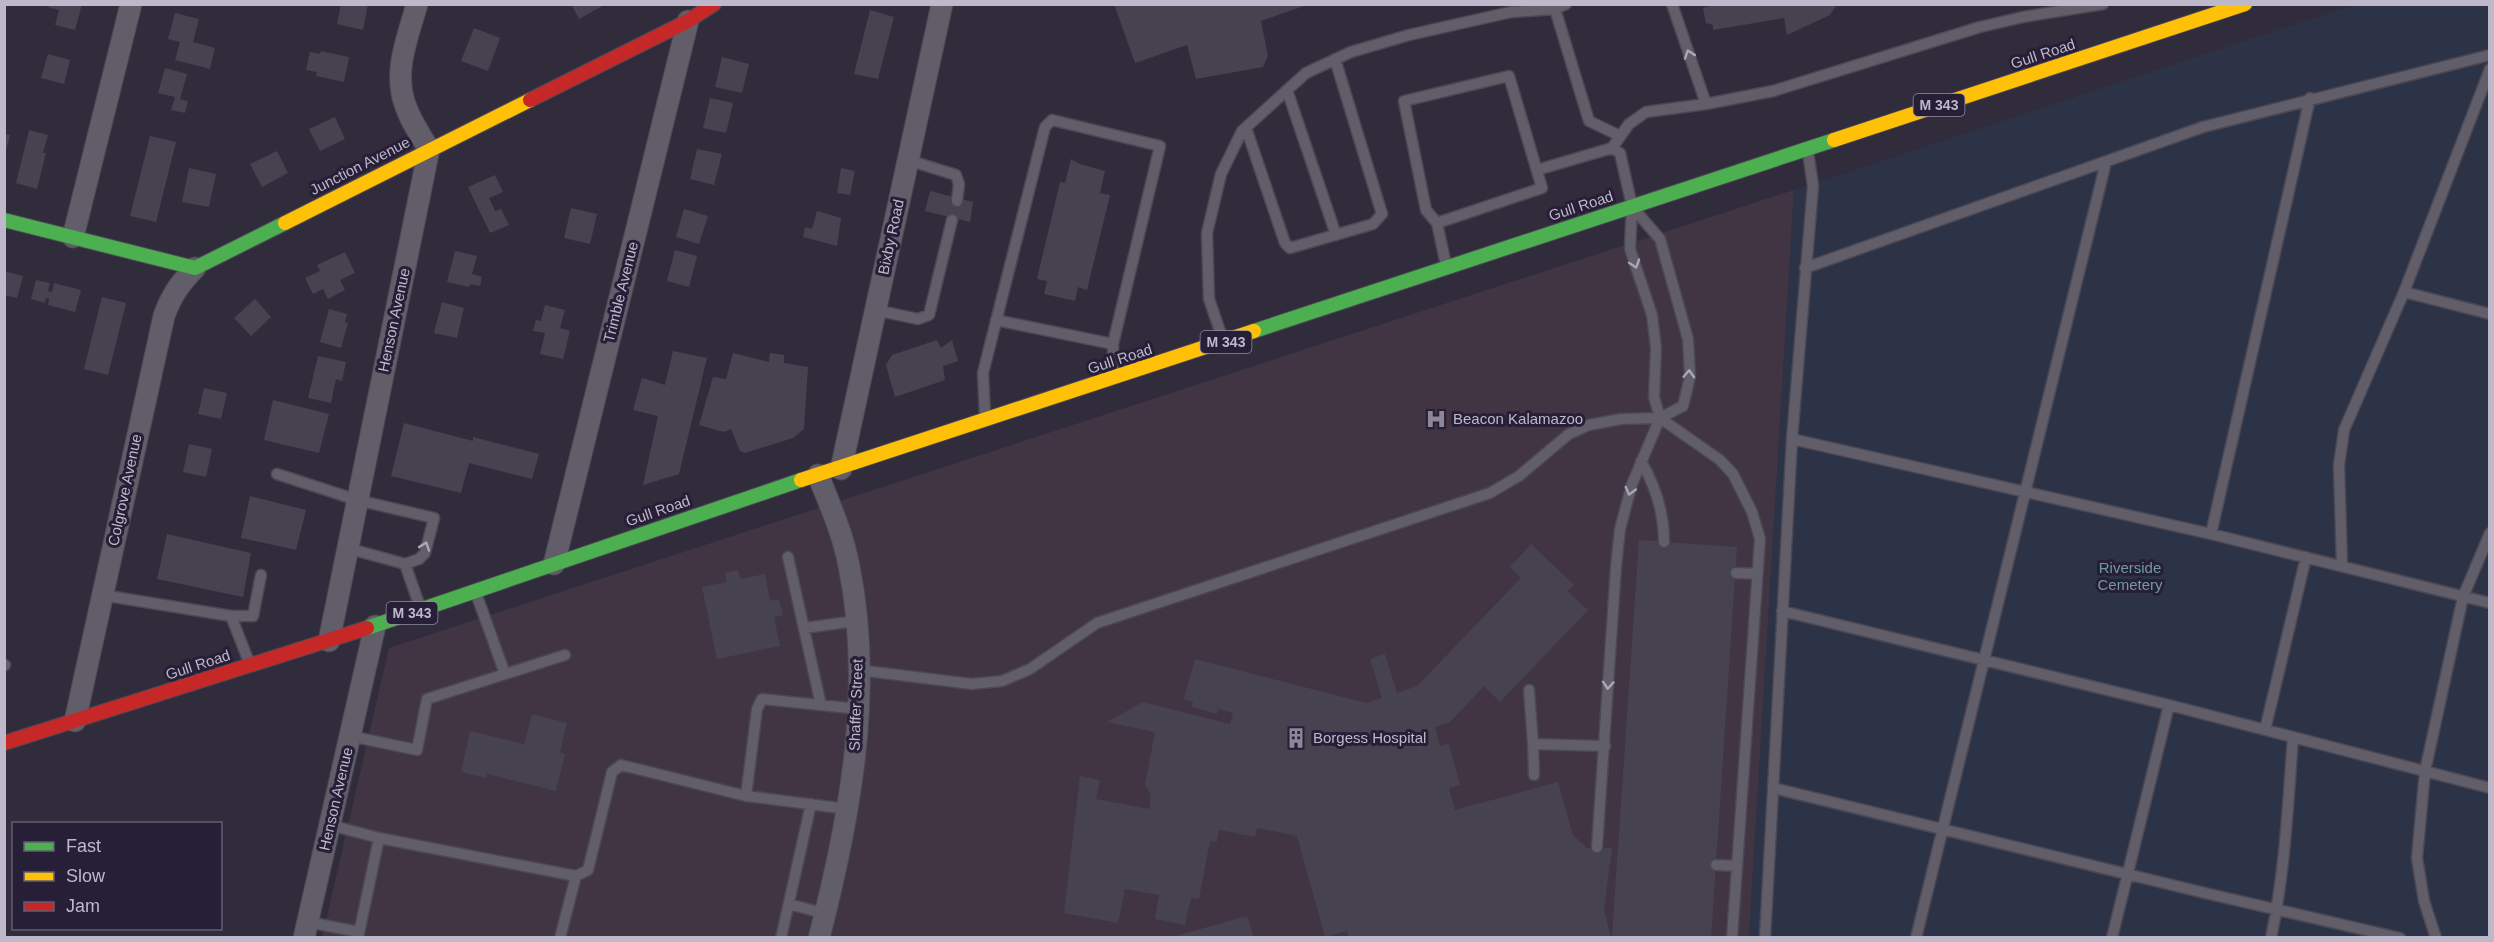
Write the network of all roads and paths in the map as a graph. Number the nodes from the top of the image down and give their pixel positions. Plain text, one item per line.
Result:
1 (131, 4) edge
2 (417, 4) edge
3 (714, 4) edge
4 (942, 4) edge
5 (1566, 4) edge
6 (1672, 4) edge
7 (2103, 4) edge
8 (2245, 4) edge
9 (1555, 9) junction
10 (688, 21) junction
11 (2490, 55) edge
12 (1335, 59) junction
13 (2490, 69) edge
14 (1287, 90) junction
15 (2310, 98) junction
16 (1706, 104) junction
17 (1246, 128) junction
18 (1620, 136) junction
19 (1612, 148) junction
20 (429, 149) junction
21 (1808, 149) junction
22 (908, 159) junction
23 (2106, 162) junction
24 (1537, 170) junction
25 (957, 201) dead end
26 (1632, 206) junction
27 (4, 220) edge
28 (952, 220) dead end
29 (1437, 223) junction
30 (1336, 235) junction
31 (74, 237) junction
32 (195, 268) junction
33 (1447, 268) junction
34 (1805, 268) junction
35 (2404, 292) junction
36 (875, 310) junction
37 (2490, 314) edge
38 (996, 320) junction
39 (1224, 342) junction
40 (1113, 344) junction
41 (1113, 379) junction
42 (1660, 418) junction
43 (986, 421) junction
44 (1792, 439) junction
45 (1641, 461) junction
46 (841, 469) junction
47 (277, 474) dead end
48 (818, 475) junction
49 (2025, 492) junction
50 (357, 500) junction
51 (2490, 533) edge
52 (2211, 534) junction
53 (1664, 542) dead end
54 (347, 548) junction
55 (788, 557) dead end
56 (2306, 557) junction
57 (405, 564) junction
58 (554, 564) junction
59 (2342, 566) junction
60 (1736, 573) dead end
61 (1757, 574) junction
62 (261, 575) dead end
63 (475, 591) junction
64 (102, 595) junction
65 (2463, 597) junction
66 (2490, 603) edge
67 (421, 610) junction
68 (1782, 611) junction
69 (231, 616) junction
70 (855, 621) junction
71 (375, 626) junction
72 (804, 628) junction
73 (329, 641) junction
74 (565, 655) dead end
75 (1984, 660) junction
76 (251, 666) junction
77 (858, 670) junction
78 (504, 674) junction
79 (1529, 690) dead end
80 (821, 705) junction
81 (2169, 705) junction
82 (859, 709) junction
83 (75, 721) junction
84 (2265, 730) junction
85 (350, 736) junction
86 (2293, 737) junction
87 (4, 744) edge
88 (1533, 744) junction
89 (1605, 746) junction
90 (2425, 771) junction
91 (1534, 775) dead end
92 (1773, 788) junction
93 (2490, 788) edge
94 (746, 796) junction
95 (811, 804) junction
96 (847, 809) junction
97 (330, 825) junction
98 (1942, 829) junction
99 (379, 837) junction
100 (1597, 847) dead end
101 (1716, 865) dead end
102 (1737, 866) junction
103 (2127, 874) junction
104 (576, 876) junction
105 (789, 904) junction
106 (2277, 909) junction
107 (825, 914) junction
108 (306, 930) edge
109 (358, 935) edge
110 (560, 938) edge
111 (781, 938) edge
112 (819, 938) edge
113 (1732, 938) edge
114 (1765, 938) edge
115 (1916, 938) edge
116 (2112, 938) edge
117 (2271, 938) edge
118 (2400, 938) edge
119 (2436, 938) edge

1 - 31 street
2 - 20 street
3 - 10 main road, Junction Avenue
4 - 22 street, Bixby Road
5 - 9 lane
16 -> 6 lane
7 - 16 lane
8 - 21 main road, Gull Road / M 343
9 - 12 lane
9 - 18 lane
10 - 20 main road, Junction Avenue
10 - 58 street, Trimble Avenue
11 - 15 lane
12 - 14 lane
12 - 30 lane
13 - 35 lane
14 - 17 lane
14 - 30 lane
15 - 23 lane
15 - 52 lane
16 - 18 lane
17 - 30 lane
17 - 39 lane
18 - 19 lane
19 - 24 lane
19 - 26 lane
20 - 32 main road, Junction Avenue
20 - 50 street, Henson Avenue
21 - 26 main road, Gull Road / M 343
21 - 34 lane
22 - 25 lane
22 - 36 street, Bixby Road
23 - 34 lane
23 - 49 lane
24 - 29 lane
24 - 29 lane
26 - 33 main road, Gull Road / M 343
26 -> 42 lane
42 -> 26 lane
27 - 31 main road
28 - 36 lane
29 - 33 lane
31 - 32 main road
32 - 64 street, Colgrove Avenue
33 - 39 main road, Gull Road / M 343
34 - 44 lane
35 - 37 lane
35 - 59 lane
36 - 46 street, Bixby Road
38 - 40 lane
38 - 40 lane
38 - 43 lane
39 - 41 main road, Gull Road / M 343
40 - 41 lane
41 - 43 main road, Gull Road / M 343
42 - 45 lane
42 - 61 lane
42 - 77 lane
43 - 46 main road, Gull Road / M 343
44 - 49 lane
44 - 68 lane
45 - 53 lane
45 -> 89 lane
46 - 48 main road, Gull Road / M 343
47 - 50 lane
48 - 58 main road, Gull Road / M 343
48 - 70 street, Shaffer Street
49 - 52 lane
49 - 75 lane
50 - 54 street, Henson Avenue
57 -> 50 lane
51 - 65 lane
52 - 56 lane
54 - 57 lane
54 - 73 street, Henson Avenue
55 - 72 lane
56 - 59 lane
56 - 84 lane
57 - 67 lane
58 - 63 main road, Gull Road / M 343
59 - 65 lane
60 - 61 lane
61 - 102 lane
62 - 69 lane
63 - 67 main road, Gull Road / M 343
63 - 78 lane
64 - 69 lane
64 - 83 street, Colgrove Avenue
65 - 66 lane
65 - 90 lane
67 - 71 main road, Gull Road / M 343
68 - 75 lane
68 - 92 lane
69 - 76 lane
70 - 72 lane
70 - 77 street, Shaffer Street
71 - 73 main road, Gull Road / M 343
71 - 85 street, Henson Avenue
72 - 80 lane
73 - 76 main road, Gull Road / M 343
74 - 78 lane
75 - 81 lane
75 - 98 lane
76 - 83 main road, Gull Road / M 343
77 - 82 street, Shaffer Street
78 - 85 lane
79 - 88 lane
80 - 82 lane
80 - 94 lane
81 - 84 lane
81 - 103 lane
82 - 96 street, Shaffer Street
83 - 87 main road, Gull Road / M 343
84 - 86 lane
85 - 97 street, Henson Avenue
86 - 90 lane
86 - 106 lane
88 - 89 lane
88 - 91 lane
89 - 100 lane
90 - 93 lane
90 - 119 lane
92 - 98 lane
92 - 114 lane
94 - 95 lane
94 - 104 lane
95 - 96 lane
95 - 105 lane
96 - 107 street, Shaffer Street
97 - 99 lane
97 - 108 street, Henson Avenue
98 - 103 lane
98 - 115 lane
99 - 104 lane
99 - 109 lane
101 - 102 lane
102 - 113 lane
103 - 106 lane
103 - 116 lane
104 - 110 lane
105 - 107 lane
105 - 111 lane
106 - 117 lane
106 - 118 lane
107 - 112 street, Shaffer Street
108 - 109 lane

